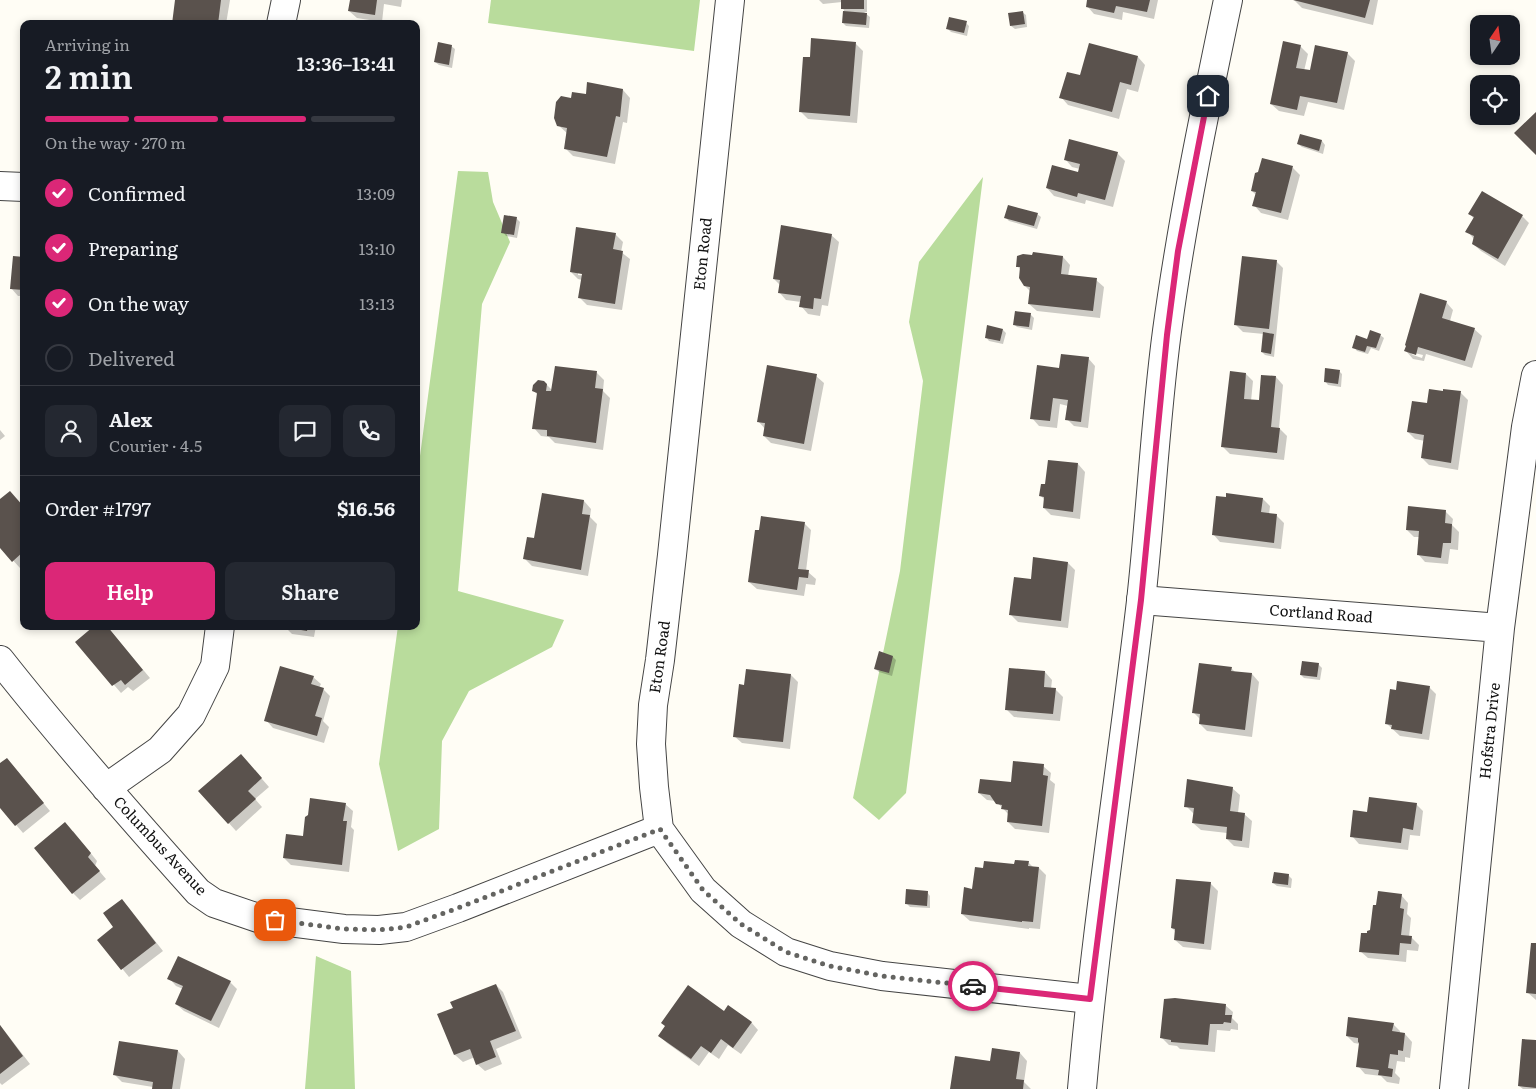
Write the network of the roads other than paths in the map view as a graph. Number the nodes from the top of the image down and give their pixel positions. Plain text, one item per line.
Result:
1 (286, 0) edge
2 (730, 0) edge
3 (1228, 0) edge
4 (282, 20) edge
5 (0, 186) edge
6 (20, 187) edge
7 (1536, 375) edge
8 (1141, 600) junction
9 (1500, 628) junction
10 (220, 630) edge
11 (0, 660) edge
12 (106, 788) junction
13 (660, 829) junction
14 (1090, 999) junction
15 (1082, 1089) edge
16 (1454, 1089) edge

1 - 4 street
2 - 13 street, Eton Road
3 - 8 street
5 - 6 street
7 - 9 street, Hofstra Drive
8 - 9 street, Cortland Road
8 - 14 street
9 - 16 street, Hofstra Drive
10 - 12 street
11 - 12 street, Columbus Avenue
12 - 13 street, Columbus Avenue
13 - 14 street, Eton Road
14 - 15 street

